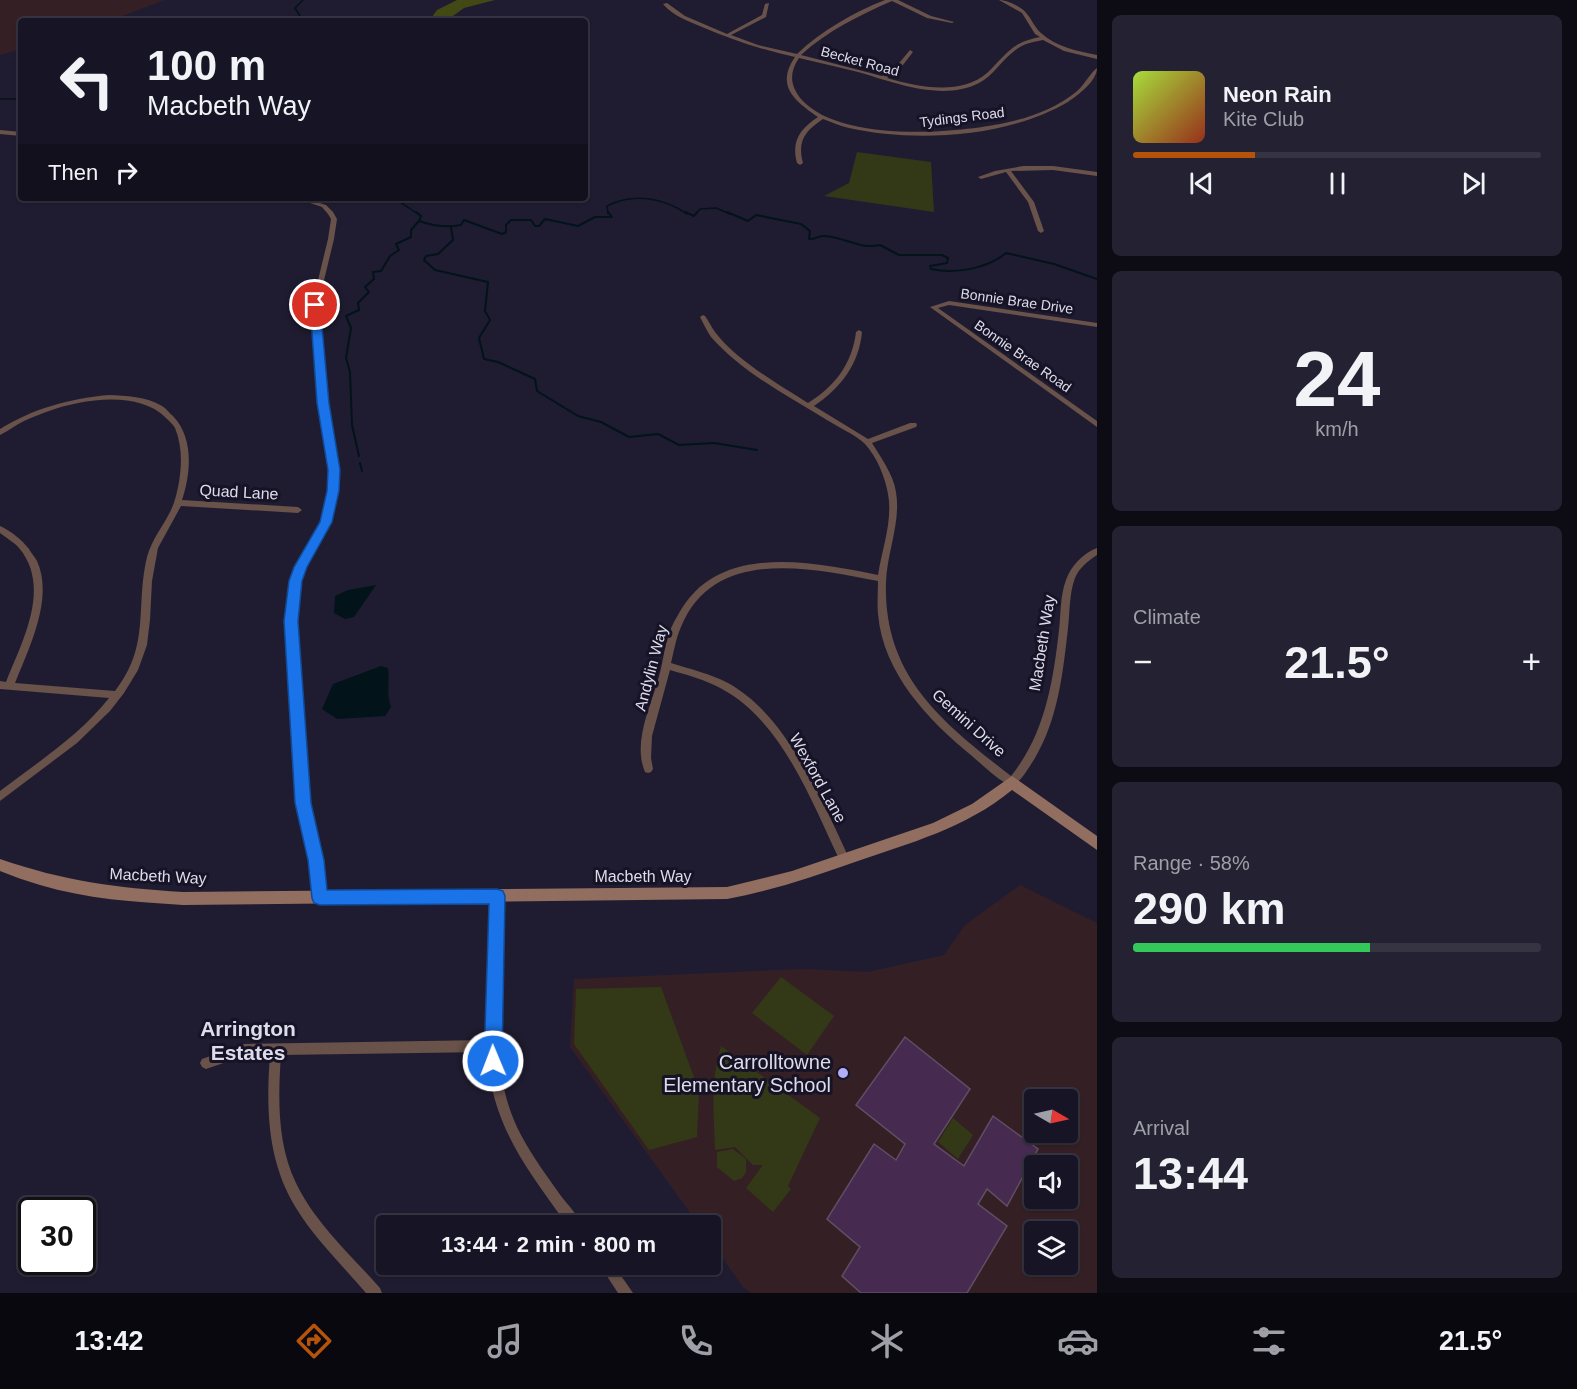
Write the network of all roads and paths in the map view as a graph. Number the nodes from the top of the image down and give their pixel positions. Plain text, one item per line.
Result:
1 (892, 0) edge
2 (1001, 0) edge
3 (665, 4) dead end
4 (767, 4) dead end
5 (952, 22) dead end
6 (726, 36) junction
7 (1044, 38) junction
8 (910, 52) dead end
9 (796, 57) junction
10 (1097, 57) edge
11 (1097, 70) edge
12 (882, 79) junction
13 (822, 117) junction
14 (0, 132) edge
15 (18, 134) edge
16 (800, 163) dead end
17 (1008, 171) junction
18 (1097, 174) edge
19 (981, 177) dead end
20 (308, 201) edge
21 (1041, 231) dead end
22 (933, 307) joint
23 (703, 317) dead end
24 (1097, 325) edge
25 (859, 332) dead end
26 (810, 405) junction
27 (1096, 422) edge
28 (913, 425) dead end
29 (0, 432) edge
30 (867, 442) junction
31 (178, 503) junction
32 (298, 510) dead end
33 (0, 529) edge
34 (1097, 551) edge
35 (882, 579) junction
36 (667, 666) junction
37 (4, 686) edge
38 (116, 695) junction
39 (648, 769) dead end
40 (1012, 782) junction
41 (0, 797) edge
42 (1097, 844) edge
43 (845, 860) junction
44 (0, 865) edge
45 (497, 896) junction
46 (320, 898) junction
47 (493, 1046) junction
48 (276, 1049) junction
49 (206, 1063) dead end
50 (568, 1215) edge
51 (613, 1275) edge
52 (375, 1293) edge
53 (626, 1293) edge

1 - 5 street
1 - 9 street
2 - 7 street
3 - 6 street, Becket Road
4 - 6 street
6 - 9 street, Becket Road
7 - 10 street
7 - 12 street, Becket Road
8 - 12 street
9 - 12 street, Becket Road
9 - 13 street, Tydings Road
11 - 13 street, Tydings Road
13 - 16 street
14 - 15 street
17 - 18 street
17 - 19 street
17 - 21 street
20 - 46 street
22 - 24 street, Bonnie Brae Drive
22 - 27 street, Bonnie Brae Road
23 - 26 street, Gemini Drive
25 - 26 street
26 - 30 street, Gemini Drive
28 - 30 street
29 - 31 street
30 - 35 street, Gemini Drive
31 - 32 street, Quad Lane
31 - 38 street
33 - 37 street
34 - 40 street, Macbeth Way
35 - 36 street, Andylin Way
35 - 40 street, Gemini Drive
36 - 39 street, Andylin Way
36 - 43 street, Wexford Lane
37 - 38 street
38 - 41 street
40 - 42 street, Gemini Drive
40 - 43 street, Macbeth Way
43 - 45 street, Macbeth Way
44 - 46 street, Macbeth Way
45 - 46 street, Macbeth Way
45 - 47 street
47 - 48 street
47 - 50 street
48 - 49 street
48 - 52 street
51 - 53 street

